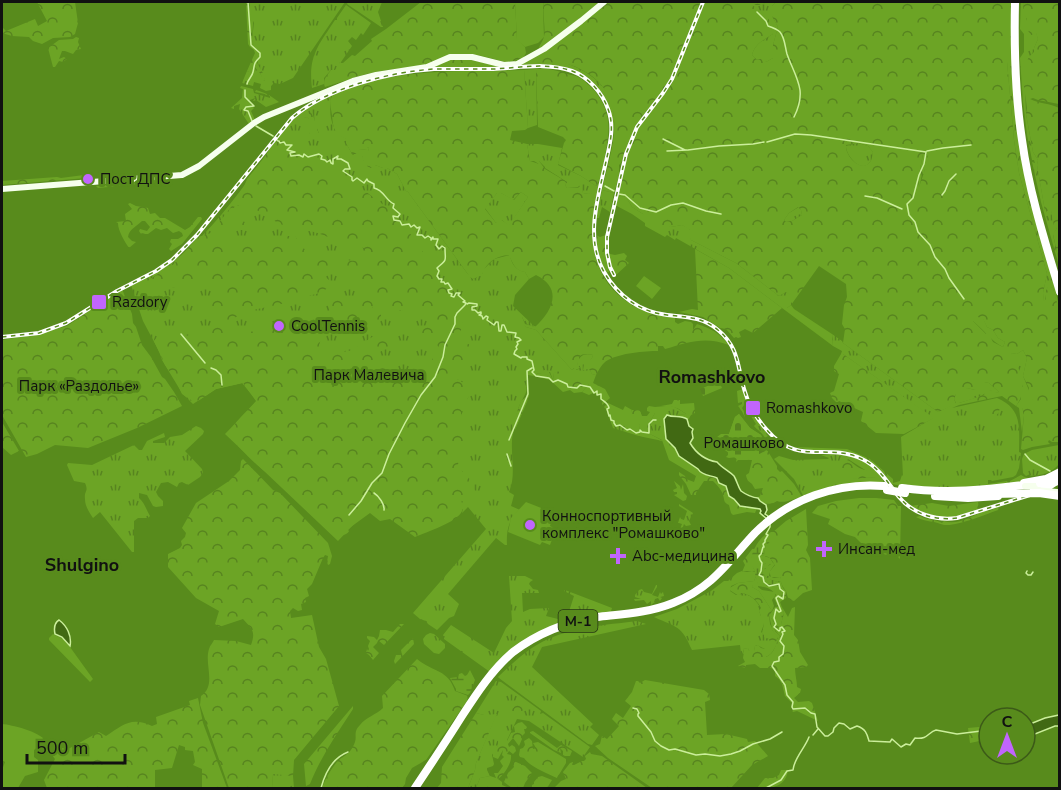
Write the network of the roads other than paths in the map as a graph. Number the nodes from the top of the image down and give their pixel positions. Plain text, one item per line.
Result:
1 (604, 2) edge
2 (1015, 2) edge
3 (1019, 2) edge
4 (1017, 65) junction
5 (2, 189) edge
6 (1052, 258) junction
7 (1059, 275) edge
8 (1059, 292) edge
9 (1059, 472) edge
10 (1059, 480) edge
11 (903, 490) junction
12 (982, 490) junction
13 (995, 491) junction
14 (1059, 493) edge
15 (968, 495) junction
16 (723, 573) junction
17 (415, 789) edge
18 (420, 789) edge

1 - 5 main road
2 - 4 highway
3 - 4 highway
4 - 6 highway
6 - 7 highway
6 - 8 highway
9 - 12 highway, bridge
10 - 13 highway, bridge
10 - 15 highway, bridge
11 - 15 highway, М-1
11 - 15 highway, М-1
11 - 16 highway, М-1, bridge
12 - 13 highway, М-1
12 - 15 highway, М-1
13 - 14 highway, bridge
13 - 15 highway
16 - 17 highway, М-1
16 - 18 highway, М-1

